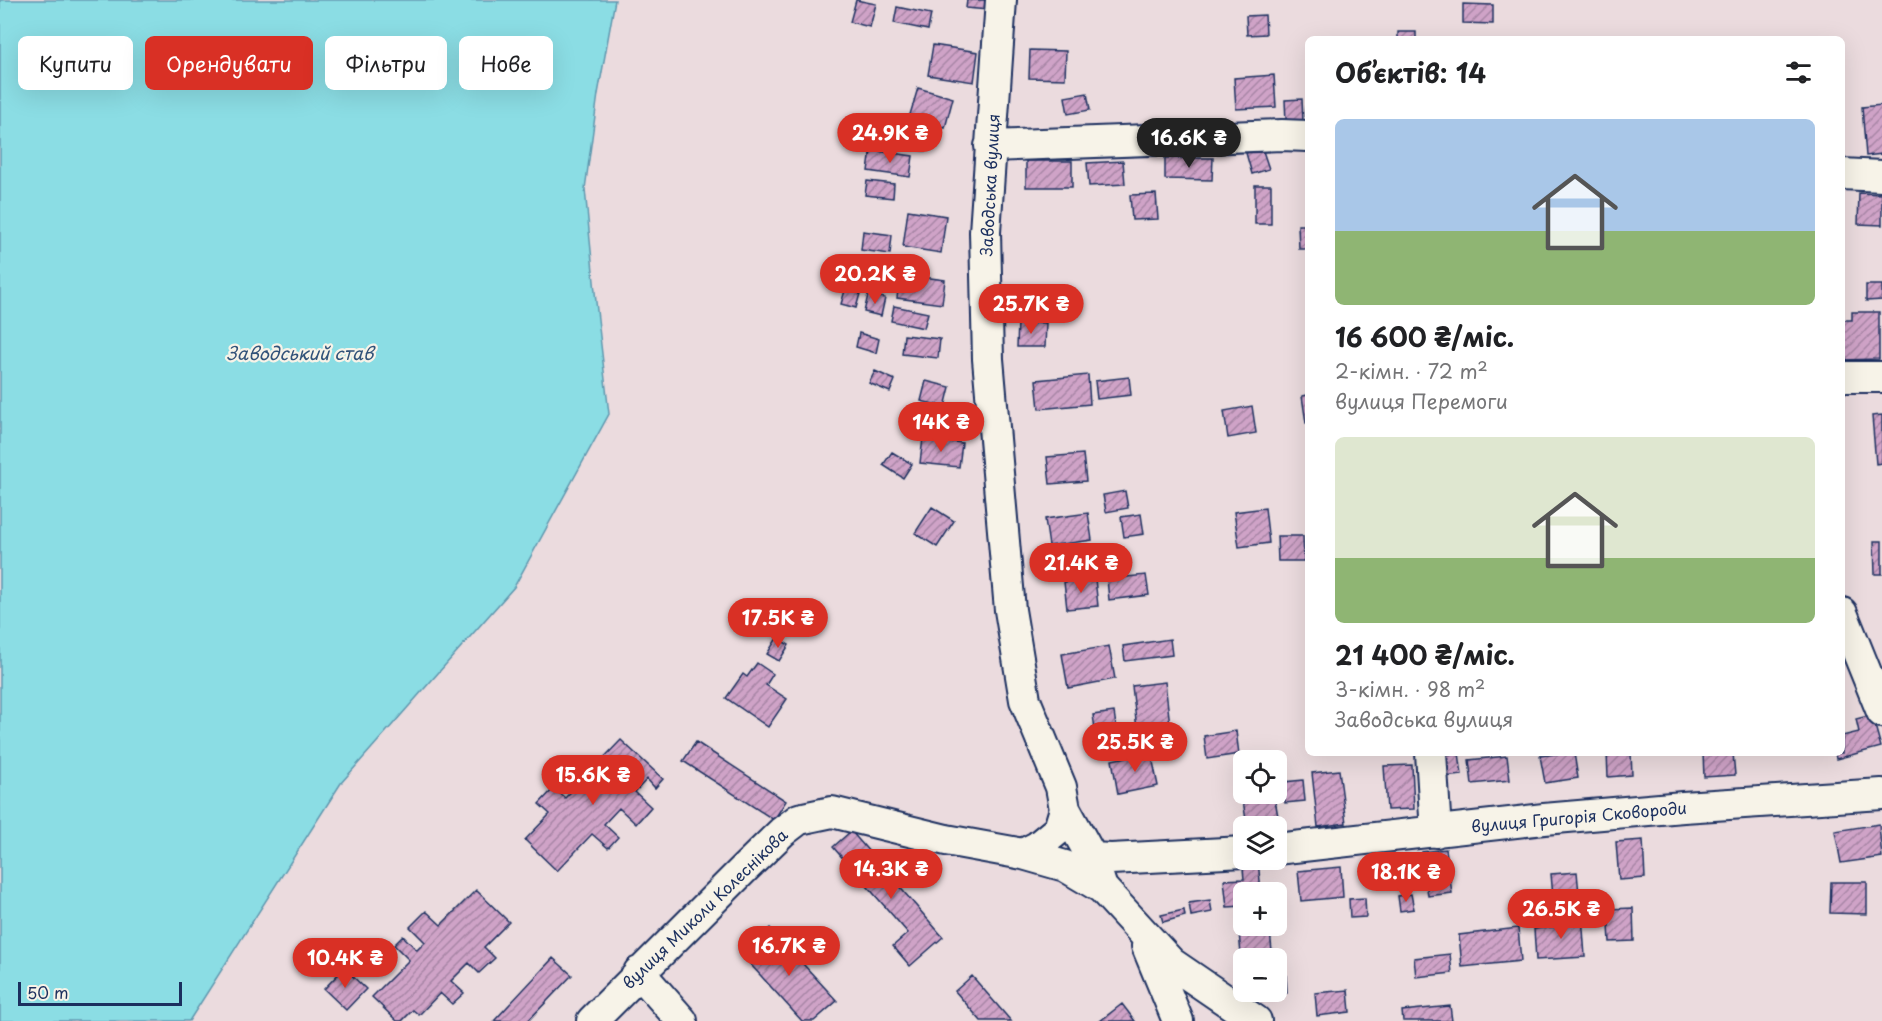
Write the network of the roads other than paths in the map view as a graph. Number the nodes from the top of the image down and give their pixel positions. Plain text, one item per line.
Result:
1 (1001, 0) edge
2 (1305, 136) edge
3 (990, 146) junction
4 (1845, 174) edge
5 (1882, 176) edge
6 (1845, 377) edge
7 (1882, 377) edge
8 (1845, 620) edge
9 (1882, 712) edge
10 (1431, 756) edge
11 (1882, 794) edge
12 (1065, 809) junction
13 (1436, 832) junction
14 (1287, 848) edge
15 (1030, 850) junction
16 (1233, 853) edge
17 (1092, 858) junction
18 (1102, 888) junction
19 (1125, 913) junction
20 (639, 972) junction
21 (592, 1021) edge
22 (682, 1021) edge
23 (1178, 1021) edge
24 (1256, 1021) edge

1 - 3 street, Заводська вулиця
2 - 3 street
3 - 12 street, Заводська вулиця
4 - 5 street
6 - 7 street
8 - 9 street
10 - 13 street
11 - 13 street, вулиця Григорія Сковороди
12 - 15 street
12 - 17 street, Заводська вулиця
13 - 14 street, вулиця Григорія Сковороди
15 - 18 street, вулиця Миколи Колеснікова
15 - 20 street, вулиця Миколи Колеснікова
16 - 17 street
17 - 18 street, Заводська вулиця
18 - 19 street
19 - 23 street
19 - 24 street
20 - 21 street, вулиця Миколи Колеснікова
20 - 22 street

